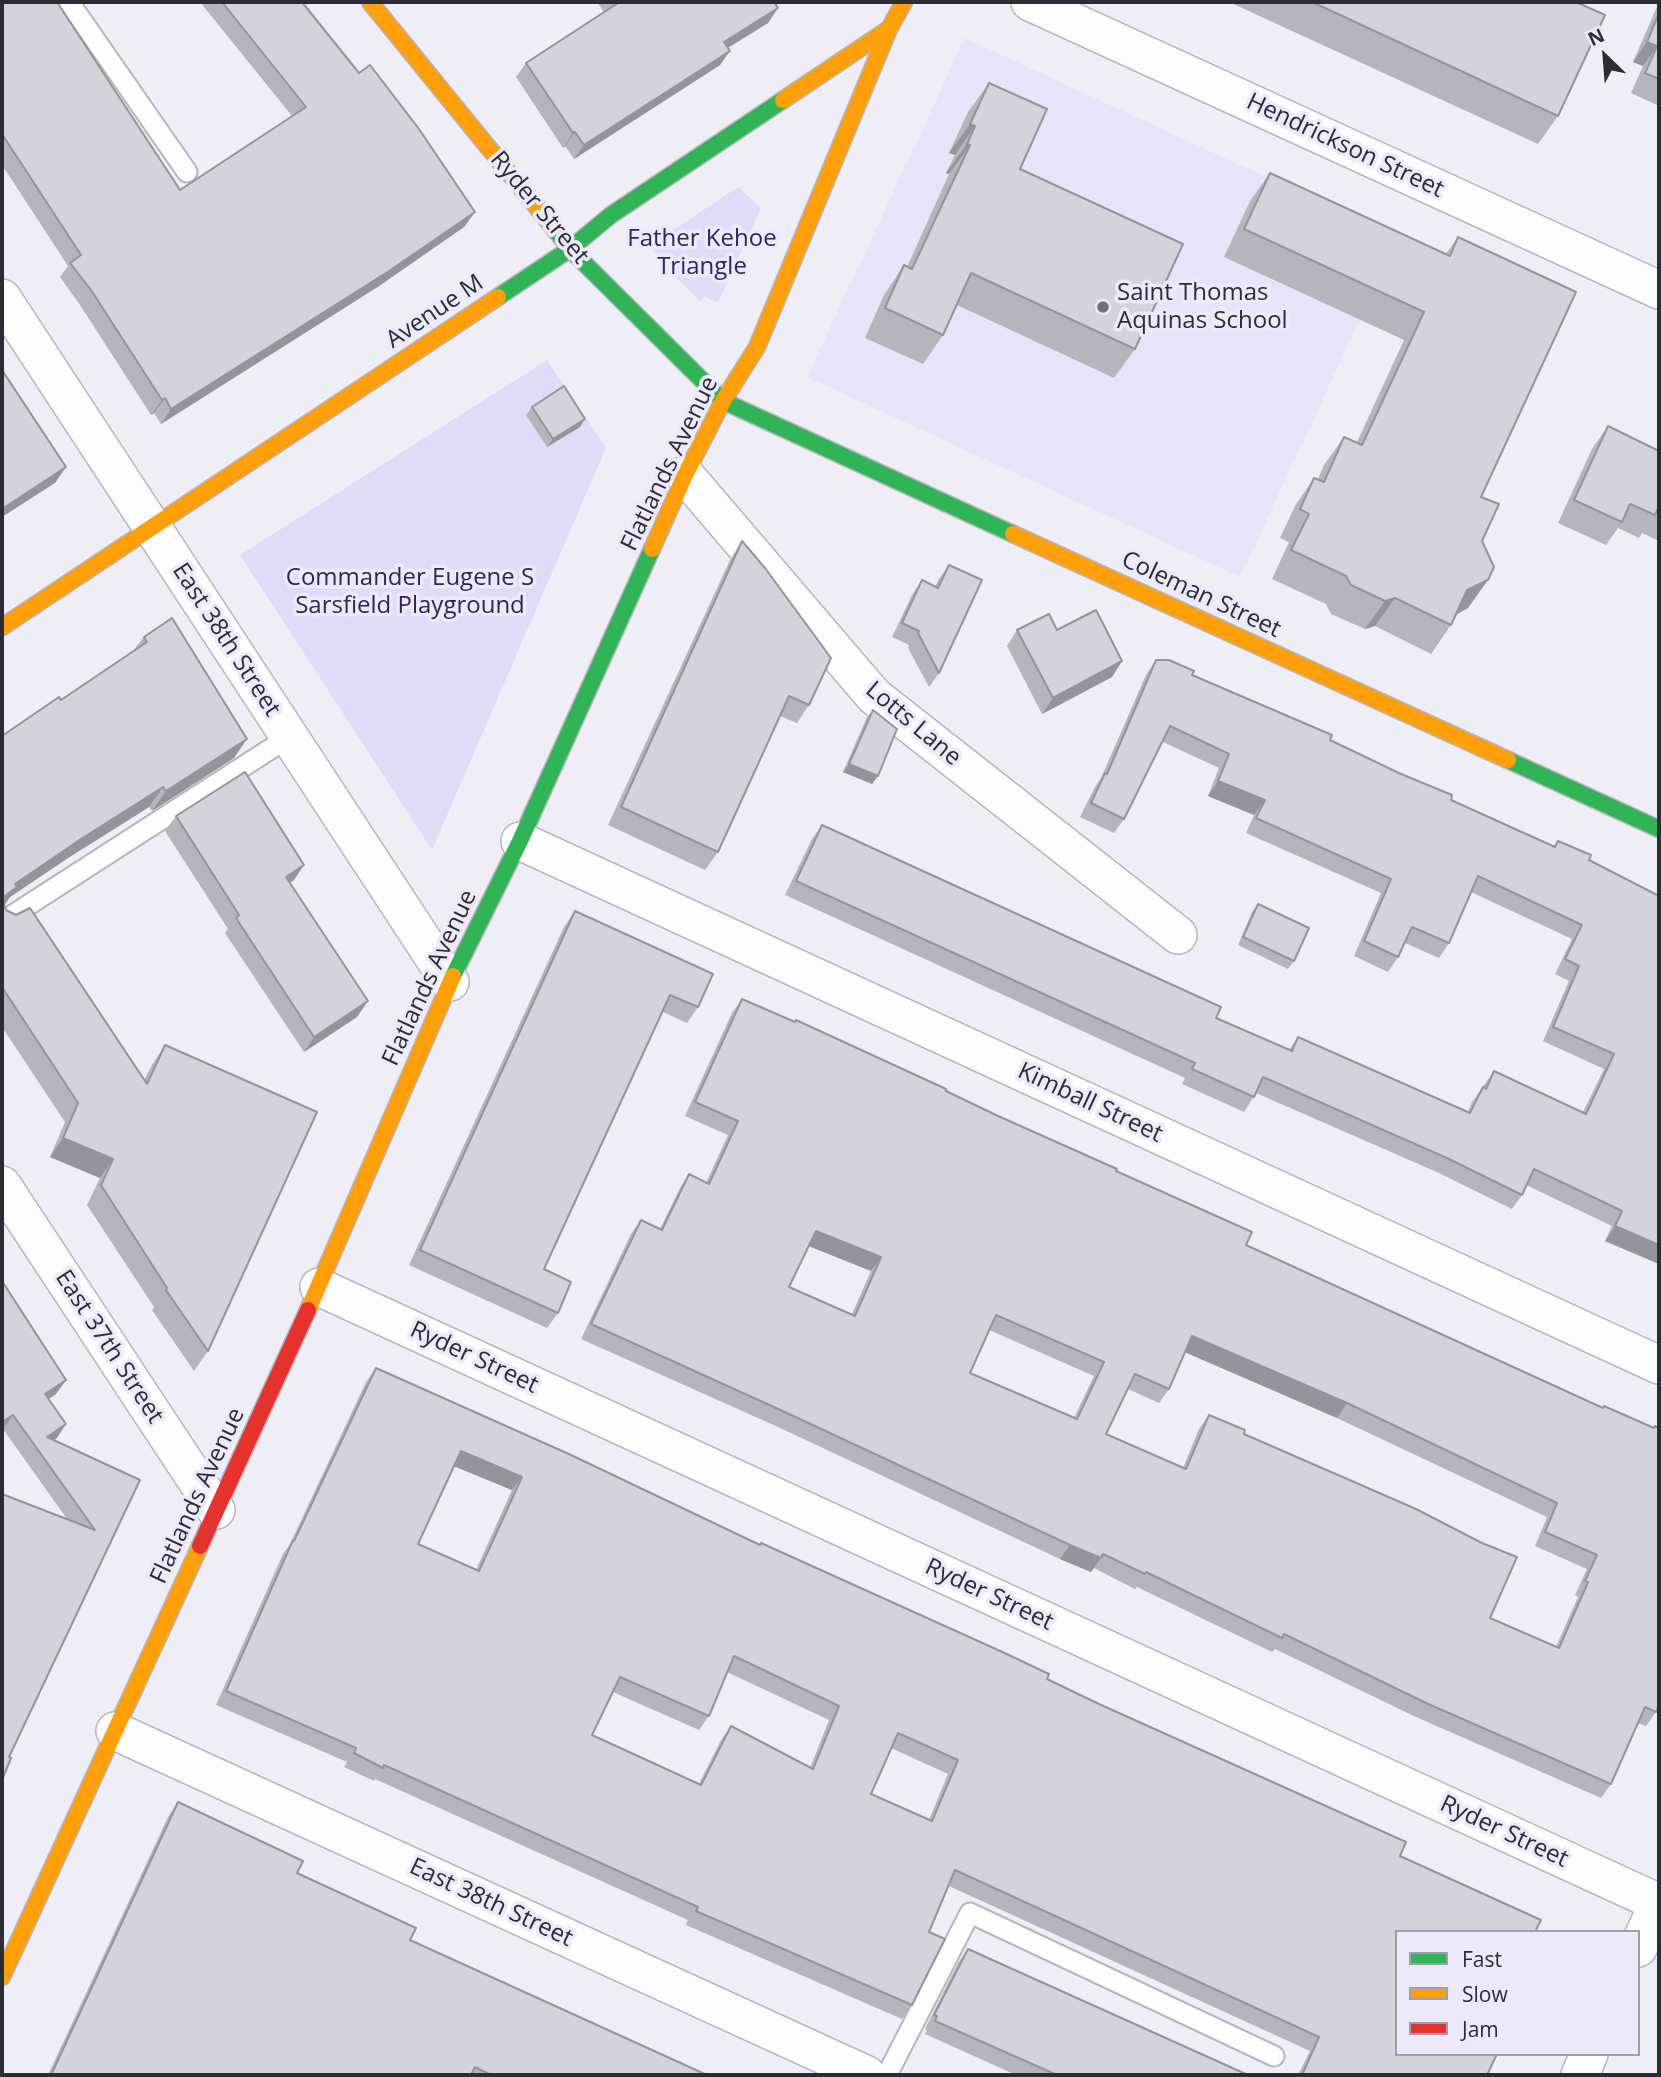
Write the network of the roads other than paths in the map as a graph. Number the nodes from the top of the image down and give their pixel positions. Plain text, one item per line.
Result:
1 (69, 2) edge
2 (370, 2) edge
3 (904, 2) edge
4 (1030, 2) edge
5 (890, 29) junction
6 (187, 172) dead end
7 (570, 249) junction
8 (1659, 290) edge
9 (7, 316) edge
10 (723, 401) junction
11 (685, 475) junction
12 (153, 528) junction
13 (2, 627) edge
14 (289, 737) junction
15 (1659, 829) edge
16 (520, 841) junction
17 (2, 922) edge
18 (1178, 935) dead end
19 (450, 982) junction
20 (2, 1185) edge
21 (319, 1287) junction
22 (1659, 1365) edge
23 (216, 1510) junction
24 (115, 1731) junction
25 (1659, 1903) edge
26 (1640, 1944) edge
27 (2, 1977) edge
28 (1274, 2056) dead end
29 (1588, 2056) edge
30 (867, 2075) edge
31 (887, 2075) edge
32 (1580, 2075) edge

1 - 6 lane
2 - 7 main road, Ryder Street
3 - 5 main road, Flatlands Avenue
4 - 8 street, Hendrickson Street
5 - 7 main road, Avenue M
5 - 10 main road, Flatlands Avenue
7 - 10 main road, Ryder Street
7 - 12 main road, Avenue M
9 - 12 street, East 38th Street
10 - 11 main road, Flatlands Avenue
10 - 15 main road, Coleman Street
11 - 16 main road, Flatlands Avenue
11 - 18 street, Lotts Lane
12 - 13 main road, Avenue M
12 - 14 street, East 38th Street
14 - 17 lane
14 - 19 street, East 38th Street
16 - 19 main road, Flatlands Avenue
16 - 22 street, Kimball Street
19 - 21 main road, Flatlands Avenue
20 - 23 street, East 37th Street
21 - 23 main road, Flatlands Avenue
21 - 25 street, Ryder Street
23 - 24 main road, Flatlands Avenue
24 - 27 main road, Flatlands Avenue
24 - 30 street, East 38th Street
25 - 26 street
28 - 31 lane
29 - 32 street

